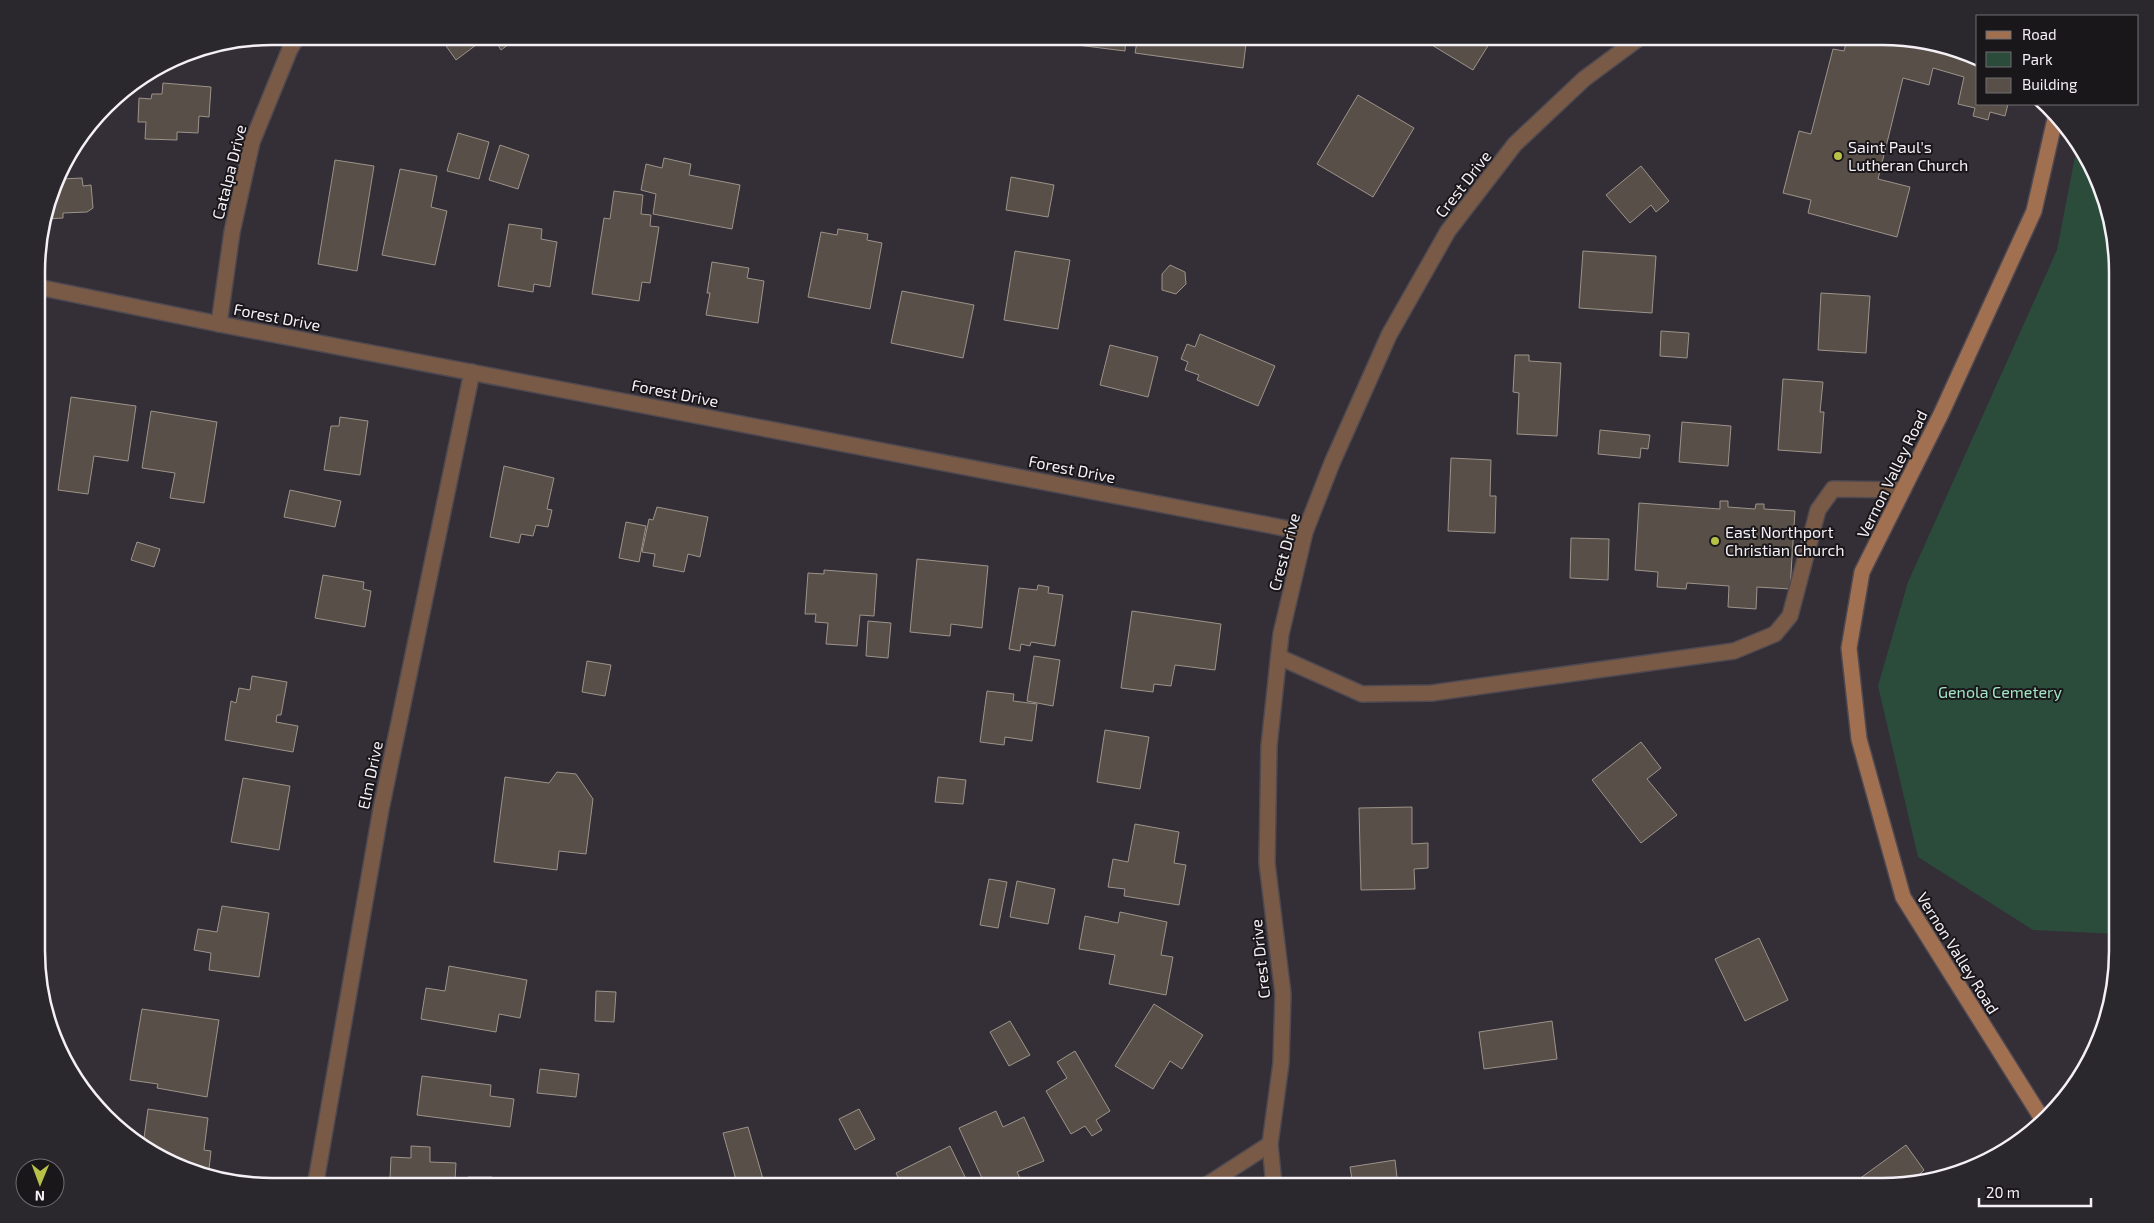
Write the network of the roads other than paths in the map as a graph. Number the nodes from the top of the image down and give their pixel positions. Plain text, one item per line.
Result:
1 (292, 45) edge
2 (1630, 45) edge
3 (2053, 122) edge
4 (45, 287) edge
5 (220, 324) junction
6 (472, 372) junction
7 (1903, 490) junction
8 (1305, 532) junction
9 (1279, 657) junction
10 (2040, 1115) edge
11 (1270, 1144) junction
12 (317, 1178) edge
13 (1217, 1178) edge
14 (1273, 1178) edge

1 - 5 street, Catalpa Drive
2 - 8 street, Crest Drive
3 - 7 main road, Vernon Valley Road
4 - 5 street, Forest Drive
5 - 6 street, Forest Drive
6 - 8 street, Forest Drive
6 - 12 street, Elm Drive
7 - 9 street
7 - 10 main road, Vernon Valley Road
8 - 9 street, Crest Drive
9 - 11 street, Crest Drive
11 - 13 street
11 - 14 street, Crest Drive

